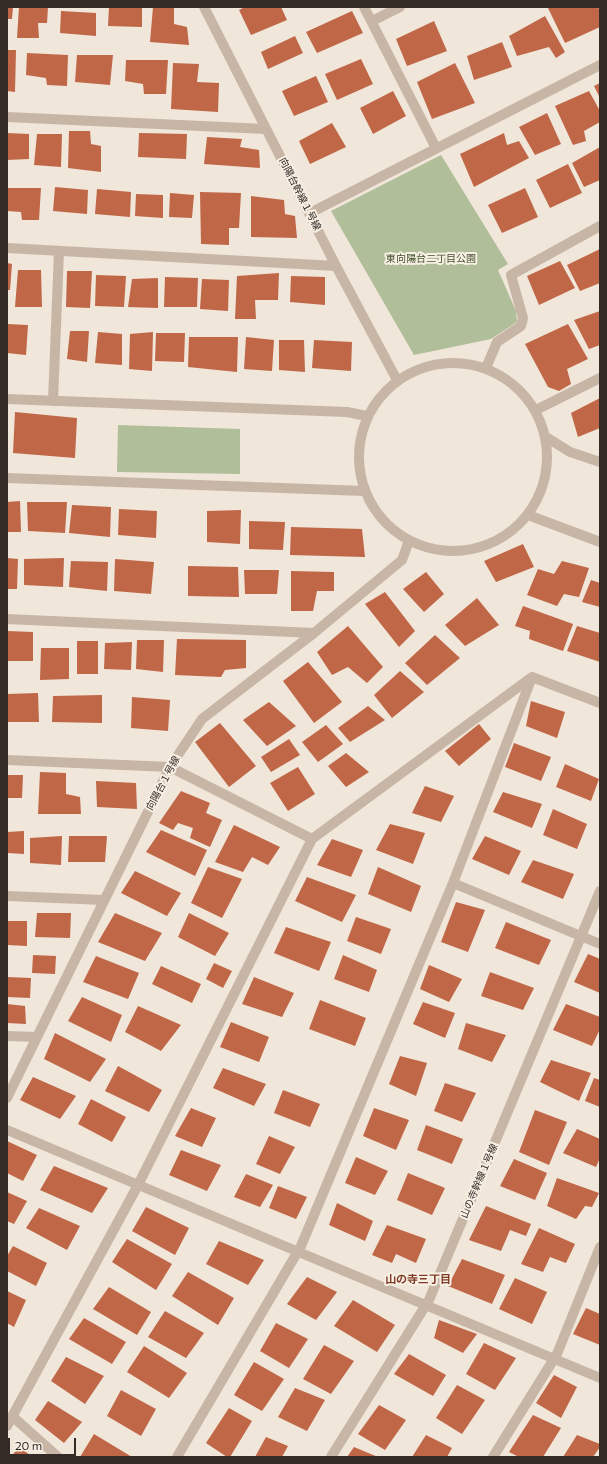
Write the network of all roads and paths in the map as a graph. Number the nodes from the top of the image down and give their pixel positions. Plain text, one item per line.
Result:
1 (204, 7) edge
2 (364, 7) edge
3 (400, 7) edge
4 (372, 21) junction
5 (600, 65) edge
6 (7, 117) edge
7 (266, 129) junction
8 (436, 148) junction
9 (310, 213) junction
10 (600, 226) edge
11 (7, 248) edge
12 (59, 251) junction
13 (336, 266) junction
14 (486, 368) junction
15 (600, 378) edge
16 (397, 380) junction
17 (7, 399) edge
18 (53, 401) junction
19 (536, 410) junction
20 (367, 416) junction
21 (546, 437) junction
22 (600, 462) edge
23 (7, 478) edge
24 (364, 491) junction
25 (528, 515) junction
26 (409, 541) junction
27 (600, 542) edge
28 (7, 619) edge
29 (314, 633) junction
30 (532, 677) junction
31 (600, 703) edge
32 (7, 760) edge
33 (170, 767) junction
34 (312, 839) junction
35 (453, 883) junction
36 (600, 891) edge
37 (7, 896) edge
38 (104, 900) junction
39 (581, 937) junction
40 (600, 944) edge
41 (7, 1036) edge
42 (37, 1037) junction
43 (7, 1098) edge
44 (7, 1130) edge
45 (138, 1184) junction
46 (600, 1247) edge
47 (297, 1252) junction
48 (425, 1305) junction
49 (554, 1359) junction
50 (600, 1378) edge
51 (12, 1416) junction
52 (7, 1426) edge
53 (58, 1457) edge
54 (177, 1457) edge
55 (332, 1457) edge
56 (493, 1457) edge

1 - 7 street, 向陽台幹線１号線
2 - 4 street
3 - 4 street
4 - 8 street
5 - 8 street
6 - 7 street
7 - 9 street, 向陽台幹線１号線
8 - 9 street
9 - 13 street, 向陽台幹線１号線
10 - 14 street
11 - 12 street
12 - 13 street
12 - 18 street
13 - 16 street, 向陽台幹線１号線
14 - 16 street
14 - 19 street
15 - 19 street
16 - 20 street
17 - 18 street
18 - 20 street
19 - 21 street
20 - 24 street
21 - 22 street
21 - 25 street
23 - 24 street
24 - 26 street
25 - 26 street
25 - 27 street
26 - 29 street, 向陽台１号線
28 - 29 street
29 - 33 street, 向陽台１号線
30 - 31 street
30 - 34 street
30 - 35 street
32 - 33 street
33 - 34 street
33 - 38 street, 向陽台１号線
34 - 45 street
35 - 39 street
35 - 47 street
36 - 39 street, 山の寺幹線１号線
37 - 38 street
38 - 42 street, 向陽台１号線
39 - 40 street
39 - 48 street, 山の寺幹線１号線
41 - 42 street
42 - 43 street, 向陽台１号線
44 - 45 street
45 - 47 street
45 - 51 street
46 - 49 street
47 - 48 street
47 - 54 street
48 - 49 street
48 - 55 street, 山の寺幹線１号線
49 - 50 street
49 - 56 street
51 - 52 street
51 - 53 street

